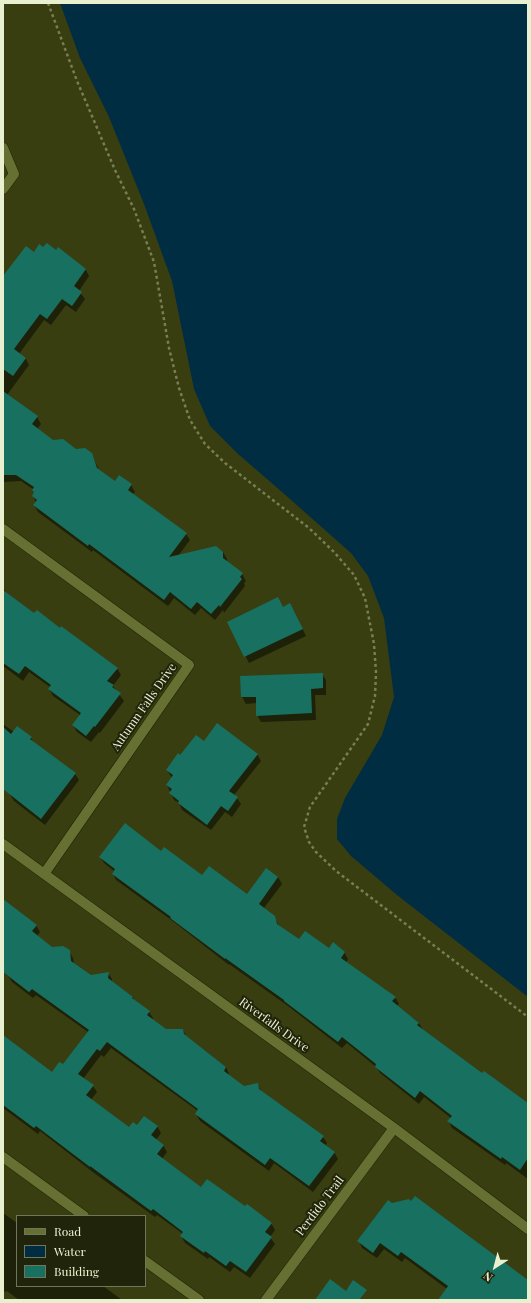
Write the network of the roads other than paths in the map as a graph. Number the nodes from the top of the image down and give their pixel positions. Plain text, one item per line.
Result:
1 (3, 148) edge
2 (3, 189) edge
3 (3, 529) edge
4 (3, 844) edge
5 (44, 874) junction
6 (394, 1128) junction
7 (3, 1157) edge
8 (83, 1215) edge
9 (528, 1229) edge
10 (146, 1262) edge
11 (199, 1300) edge
12 (266, 1300) edge

1 - 2 street
3 - 5 street, Autumn Falls Drive
4 - 5 street, Riverfalls Drive
5 - 6 street, Riverfalls Drive
6 - 9 street, Riverfalls Drive
6 - 12 street, Perdido Trail
7 - 8 street
10 - 11 street

